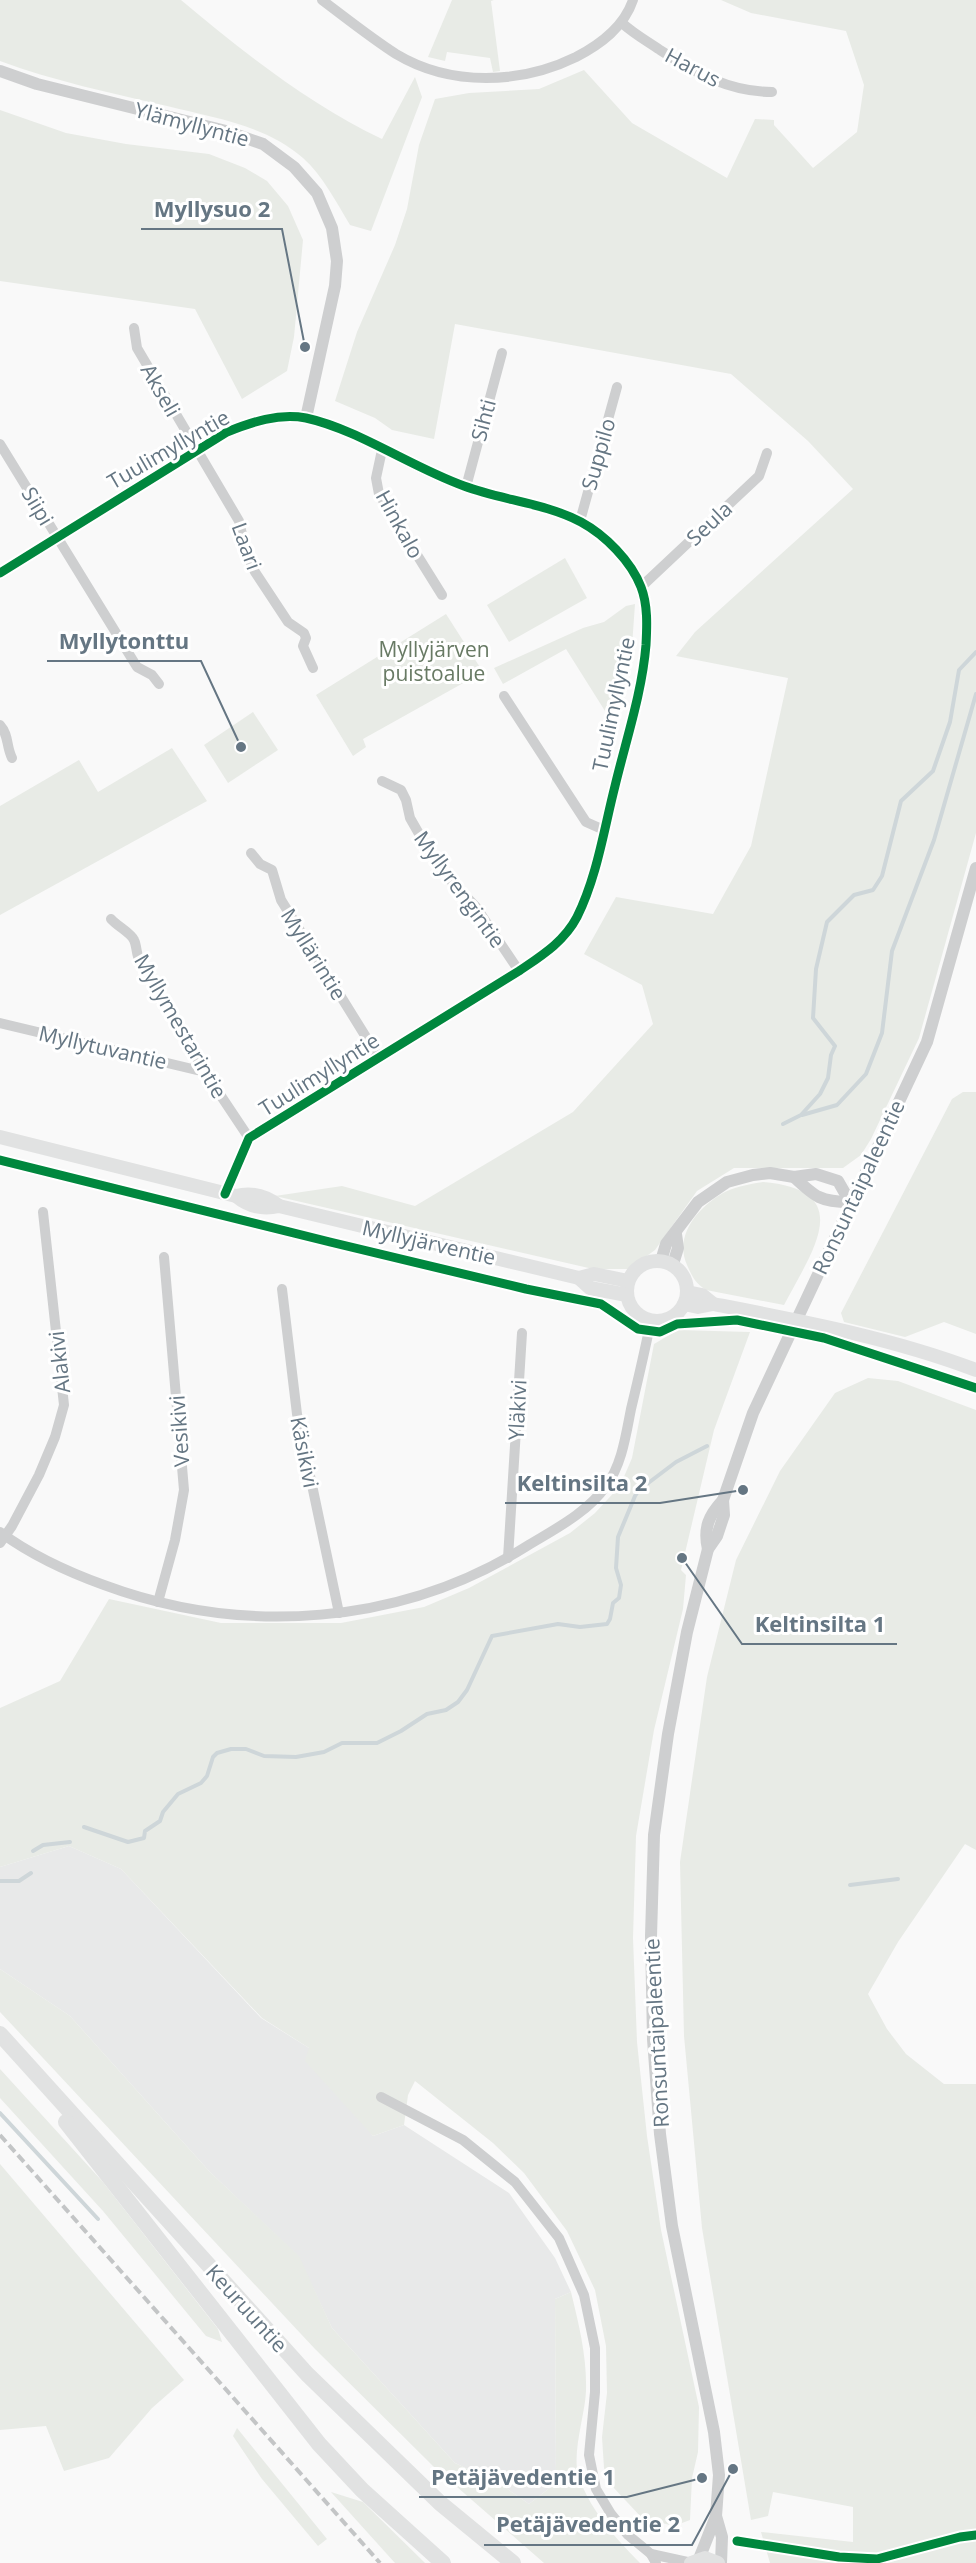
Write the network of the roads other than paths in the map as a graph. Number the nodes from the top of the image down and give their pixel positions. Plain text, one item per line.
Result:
1 (322, 0) edge
2 (633, 0) edge
3 (622, 23) junction
4 (0, 71) edge
5 (772, 92) dead end
6 (134, 328) dead end
7 (502, 353) dead end
8 (617, 387) dead end
9 (306, 418) junction
10 (0, 444) edge
11 (196, 450) junction
12 (382, 450) junction
13 (767, 453) dead end
14 (465, 487) junction
15 (580, 521) junction
16 (57, 537) junction
17 (0, 573) edge
18 (641, 587) junction
19 (441, 595) dead end
20 (313, 668) dead end
21 (159, 684) dead end
22 (504, 696) dead end
23 (0, 725) edge
24 (12, 758) dead end
25 (382, 781) dead end
26 (604, 830) junction
27 (251, 853) dead end
28 (976, 868) edge
29 (111, 919) dead end
30 (519, 971) junction
31 (0, 1023) edge
32 (379, 1058) junction
33 (205, 1072) junction
34 (0, 1137) edge
35 (249, 1138) junction
36 (794, 1177) junction
37 (230, 1195) junction
38 (850, 1202) junction
39 (43, 1212) dead end
40 (164, 1257) dead end
41 (667, 1263) junction
42 (628, 1288) junction
43 (282, 1289) dead end
44 (686, 1298) junction
45 (651, 1320) junction
46 (522, 1333) dead end
47 (976, 1370) edge
48 (2, 1537) edge
49 (508, 1558) junction
50 (158, 1602) junction
51 (339, 1613) junction
52 (0, 2035) edge
53 (381, 2097) dead end
54 (716, 2516) junction
55 (653, 2559) edge
56 (694, 2562) edge
57 (443, 2563) edge
58 (513, 2563) edge
59 (719, 2563) edge

1 - 3 street
2 - 3 street
3 - 5 street, Harus
4 - 9 street, Ylämyllyntie
6 - 11 street, Akseli
7 - 14 street, Sihti
8 - 15 street, Suppilo
9 - 11 street, Tuulimyllyntie
9 - 12 street, Tuulimyllyntie
10 - 16 street, Siipi
11 - 16 street, Tuulimyllyntie
11 - 20 street, Laari
12 - 14 street, Tuulimyllyntie
12 - 19 street, Hinkalo
13 - 18 street, Seula
14 - 15 street, Tuulimyllyntie
15 - 18 street, Tuulimyllyntie
16 - 17 street, Tuulimyllyntie
16 - 21 street, Siipi
18 - 26 street, Tuulimyllyntie
22 - 26 street
23 - 24 street
25 - 30 street, Myllyrengintie
26 - 30 street, Tuulimyllyntie
27 - 32 street, Myllärintie
28 - 38 street, Ronsuntaipaleentie
29 - 33 street, Myllymestarintie
30 - 32 street, Tuulimyllyntie
31 - 33 street, Myllytuvantie
32 - 35 street, Tuulimyllyntie
33 - 35 street, Myllymestarintie
34 - 37 main road, Myllyjärventie
35 - 37 street, Tuulimyllyntie
36 - 38 street
36 - 38 street
36 - 41 street
37 - 42 main road, Myllyjärventie
38 - 54 street, Ronsuntaipaleentie
39 - 48 street, Alakivi
40 - 50 street, Vesikivi
41 - 42 main road
41 - 44 main road
42 - 45 main road
43 - 51 street, Käsikivi
44 - 45 main road
44 - 47 main road
45 - 49 street
46 - 49 street, Yläkivi
48 - 50 street
49 - 51 street
50 - 51 street
52 - 57 highway
52 - 58 highway, Keuruuntie
53 - 55 street
54 - 56 street, Ronsuntaipaleentie
54 - 59 street, Ronsuntaipaleentie
55 - 56 street
56 - 59 main road

